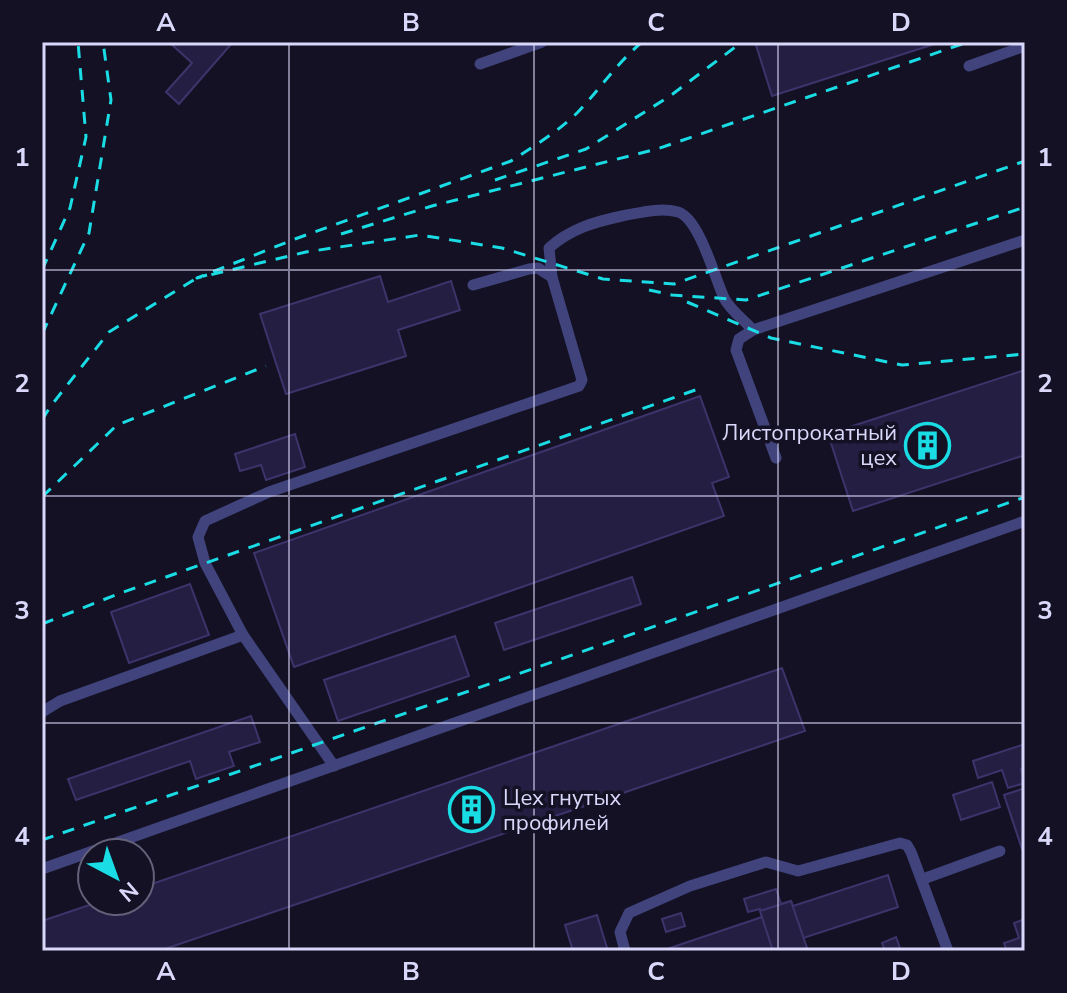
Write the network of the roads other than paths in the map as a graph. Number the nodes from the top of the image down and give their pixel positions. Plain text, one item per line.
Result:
1 (542, 42) edge
2 (1025, 46) edge
3 (480, 64) dead end
4 (969, 66) dead end
5 (1025, 240) edge
6 (552, 277) junction
7 (473, 285) dead end
8 (753, 330) junction
9 (776, 458) dead end
10 (1025, 521) edge
11 (243, 635) junction
12 (42, 712) edge
13 (334, 766) junction
14 (1000, 851) dead end
15 (42, 869) edge
16 (923, 879) junction
17 (625, 951) edge
18 (948, 951) edge

1 - 3 lane
2 - 4 lane
5 - 8 lane
6 - 7 lane
6 - 8 lane
6 - 11 lane
8 - 9 lane
10 - 13 lane
11 - 12 lane
11 - 13 lane
13 - 15 lane
14 - 16 lane
16 - 17 lane
16 - 18 lane

